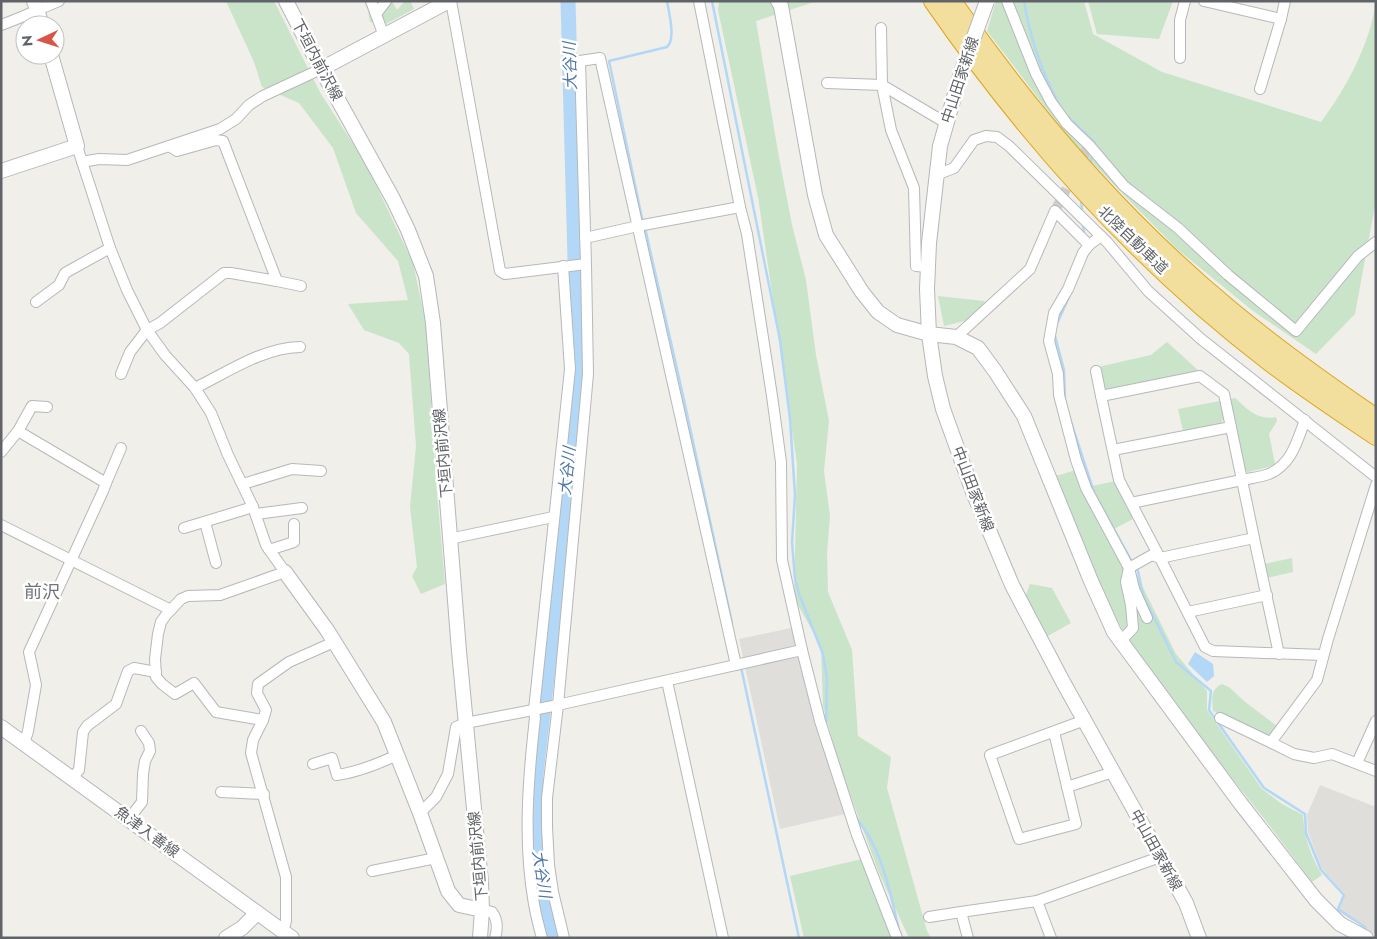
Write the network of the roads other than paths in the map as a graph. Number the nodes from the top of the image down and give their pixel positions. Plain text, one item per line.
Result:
1 (59, 1) edge
2 (286, 1) edge
3 (371, 1) edge
4 (386, 1) edge
5 (450, 1) edge
6 (699, 1) edge
7 (778, 1) edge
8 (933, 1) edge
9 (952, 1) edge
10 (987, 1) edge
11 (1006, 1) edge
12 (1185, 1) edge
13 (1204, 1) edge
14 (1285, 1) edge
15 (36, 6) edge
16 (376, 14) junction
17 (1281, 19) junction
18 (1, 25) edge
19 (881, 28) dead end
20 (384, 36) junction
21 (1180, 58) dead end
22 (54, 65) edge
23 (321, 69) junction
24 (827, 83) dead end
25 (882, 85) junction
26 (1260, 89) dead end
27 (946, 123) junction
28 (77, 146) junction
29 (169, 146) junction
30 (82, 162) junction
31 (1, 171) edge
32 (936, 175) junction
33 (740, 208) junction
34 (638, 226) junction
35 (1101, 236) junction
36 (585, 238) junction
37 (1376, 242) edge
38 (1089, 245) junction
39 (110, 248) junction
40 (586, 264) junction
41 (563, 266) junction
42 (928, 267) junction
43 (277, 281) junction
44 (301, 286) dead end
45 (36, 302) dead end
46 (147, 330) junction
47 (929, 334) junction
48 (956, 337) junction
49 (300, 347) dead end
50 (1096, 371) dead end
51 (121, 374) dead end
52 (195, 388) junction
53 (1101, 396) junction
54 (47, 407) dead end
55 (1376, 418) edge
56 (1305, 420) junction
57 (1231, 426) junction
58 (18, 431) junction
59 (1376, 436) edge
60 (121, 448) dead end
61 (1113, 450) junction
62 (1, 452) edge
63 (321, 471) dead end
64 (1376, 477) edge
65 (1242, 480) junction
66 (106, 483) junction
67 (243, 484) junction
68 (1376, 485) edge
69 (1130, 502) junction
70 (302, 508) dead end
71 (254, 511) junction
72 (553, 517) junction
73 (205, 522) junction
74 (294, 524) dead end
75 (1, 525) edge
76 (184, 528) dead end
77 (1254, 538) junction
78 (450, 539) junction
79 (270, 550) junction
80 (1160, 558) junction
81 (72, 561) junction
82 (216, 562) dead end
83 (1129, 568) junction
84 (285, 572) junction
85 (1267, 595) junction
86 (172, 610) junction
87 (1188, 612) junction
88 (1147, 618) dead end
89 (1121, 641) junction
90 (334, 642) junction
91 (802, 650) junction
92 (1279, 654) junction
93 (1323, 655) junction
94 (736, 665) junction
95 (156, 672) junction
96 (667, 681) junction
97 (556, 706) junction
98 (537, 709) junction
99 (1220, 718) dead end
100 (263, 720) junction
101 (1085, 720) junction
102 (1376, 721) edge
103 (466, 723) junction
104 (1, 727) edge
105 (141, 732) dead end
106 (1054, 732) junction
107 (1272, 743) junction
108 (24, 744) junction
109 (397, 755) junction
110 (1357, 763) junction
111 (313, 764) dead end
112 (1376, 771) edge
113 (1113, 772) junction
114 (72, 778) junction
115 (1067, 787) junction
116 (221, 792) dead end
117 (264, 794) junction
118 (420, 813) junction
119 (129, 818) junction
120 (1160, 857) junction
121 (436, 858) junction
122 (372, 871) dead end
123 (1036, 901) junction
124 (482, 910) junction
125 (961, 912) junction
126 (257, 913) junction
127 (929, 917) dead end
128 (288, 935) edge
129 (226, 938) edge
130 (480, 938) edge
131 (495, 938) edge
132 (542, 938) edge
133 (564, 938) edge
134 (722, 938) edge
135 (897, 938) edge
136 (968, 938) edge
137 (1051, 938) edge
138 (1199, 938) edge
139 (1366, 938) edge

1 - 15 street
2 - 23 main road, 下垣内前沢線
3 - 16 street
4 - 16 street
5 - 20 main road
5 - 41 street
6 - 33 street
7 - 47 main road
8 - 59 highway, 北陸自動車道
9 - 55 highway, 北陸自動車道
10 - 27 main road, 中山田家新線, bridge
11 - 37 street
12 - 21 street
13 - 17 street
14 - 17 street
15 - 18 street
16 - 20 street
17 - 26 street
19 - 25 street
20 - 23 main road
22 - 28 main road
23 - 29 street
23 - 78 main road, 下垣内前沢線
24 - 25 street
25 - 27 street
25 - 42 street
27 - 32 main road, 中山田家新線
28 - 30 street
28 - 31 main road
29 - 30 street
29 - 43 street
30 - 39 street
32 - 35 street
32 - 42 main road, 中山田家新線
33 - 34 street
33 - 91 street
34 - 36 street
34 - 36 street
34 - 94 street
35 - 38 street
35 - 56 street
36 - 40 street
38 - 48 street
38 - 83 street
39 - 45 street
39 - 46 street
40 - 41 street
40 - 97 street
41 - 72 street
42 - 47 main road, 中山田家新線
43 - 44 street
43 - 46 street
46 - 51 street
46 - 52 street
47 - 48 main road
47 - 101 main road, 中山田家新線
48 - 89 main road
49 - 52 street
50 - 53 street
52 - 67 street
53 - 57 street
53 - 61 street
54 - 58 street
56 - 64 street
56 - 65 street
57 - 61 street
57 - 65 street
58 - 62 street
58 - 66 street
60 - 66 street
61 - 69 street
63 - 67 street
65 - 69 street
65 - 77 street
66 - 81 street
67 - 71 street
68 - 93 street
69 - 80 street
70 - 71 street
71 - 73 street
71 - 79 street
72 - 78 street
72 - 98 street
73 - 76 street
73 - 82 street
74 - 79 street
75 - 81 street
77 - 80 street
77 - 85 street
78 - 103 main road, 下垣内前沢線
79 - 84 street
80 - 83 street
80 - 87 street
81 - 86 street
81 - 108 street
83 - 88 street
83 - 89 street
84 - 86 street
84 - 90 main road
85 - 87 street
85 - 92 street
86 - 95 street
87 - 92 street
89 - 139 main road
90 - 100 street
90 - 109 main road
91 - 94 street
91 - 135 street
92 - 93 street
93 - 107 street
94 - 96 street
95 - 100 street
95 - 114 street
96 - 97 street
96 - 134 street
97 - 98 street
97 - 133 street
98 - 103 street
98 - 132 street
99 - 107 street
100 - 117 street
101 - 106 street
101 - 113 main road, 中山田家新線
102 - 110 street
103 - 118 street
103 - 124 main road, 下垣内前沢線
104 - 108 main road, 魚津入善線
105 - 119 street
106 - 115 street
106 - 115 street
107 - 110 street
108 - 114 main road, 魚津入善線
109 - 111 street
109 - 118 main road
110 - 112 street
113 - 115 street
113 - 120 main road, 中山田家新線
114 - 119 main road, 魚津入善線
116 - 117 street
117 - 128 street
118 - 121 main road
119 - 126 main road, 魚津入善線
120 - 123 street
120 - 138 main road, 中山田家新線
121 - 122 street
121 - 124 main road
123 - 125 street
123 - 137 street
124 - 130 main road, 下垣内前沢線
124 - 131 street
125 - 127 street
125 - 136 street
126 - 128 main road, 魚津入善線
126 - 129 main road

